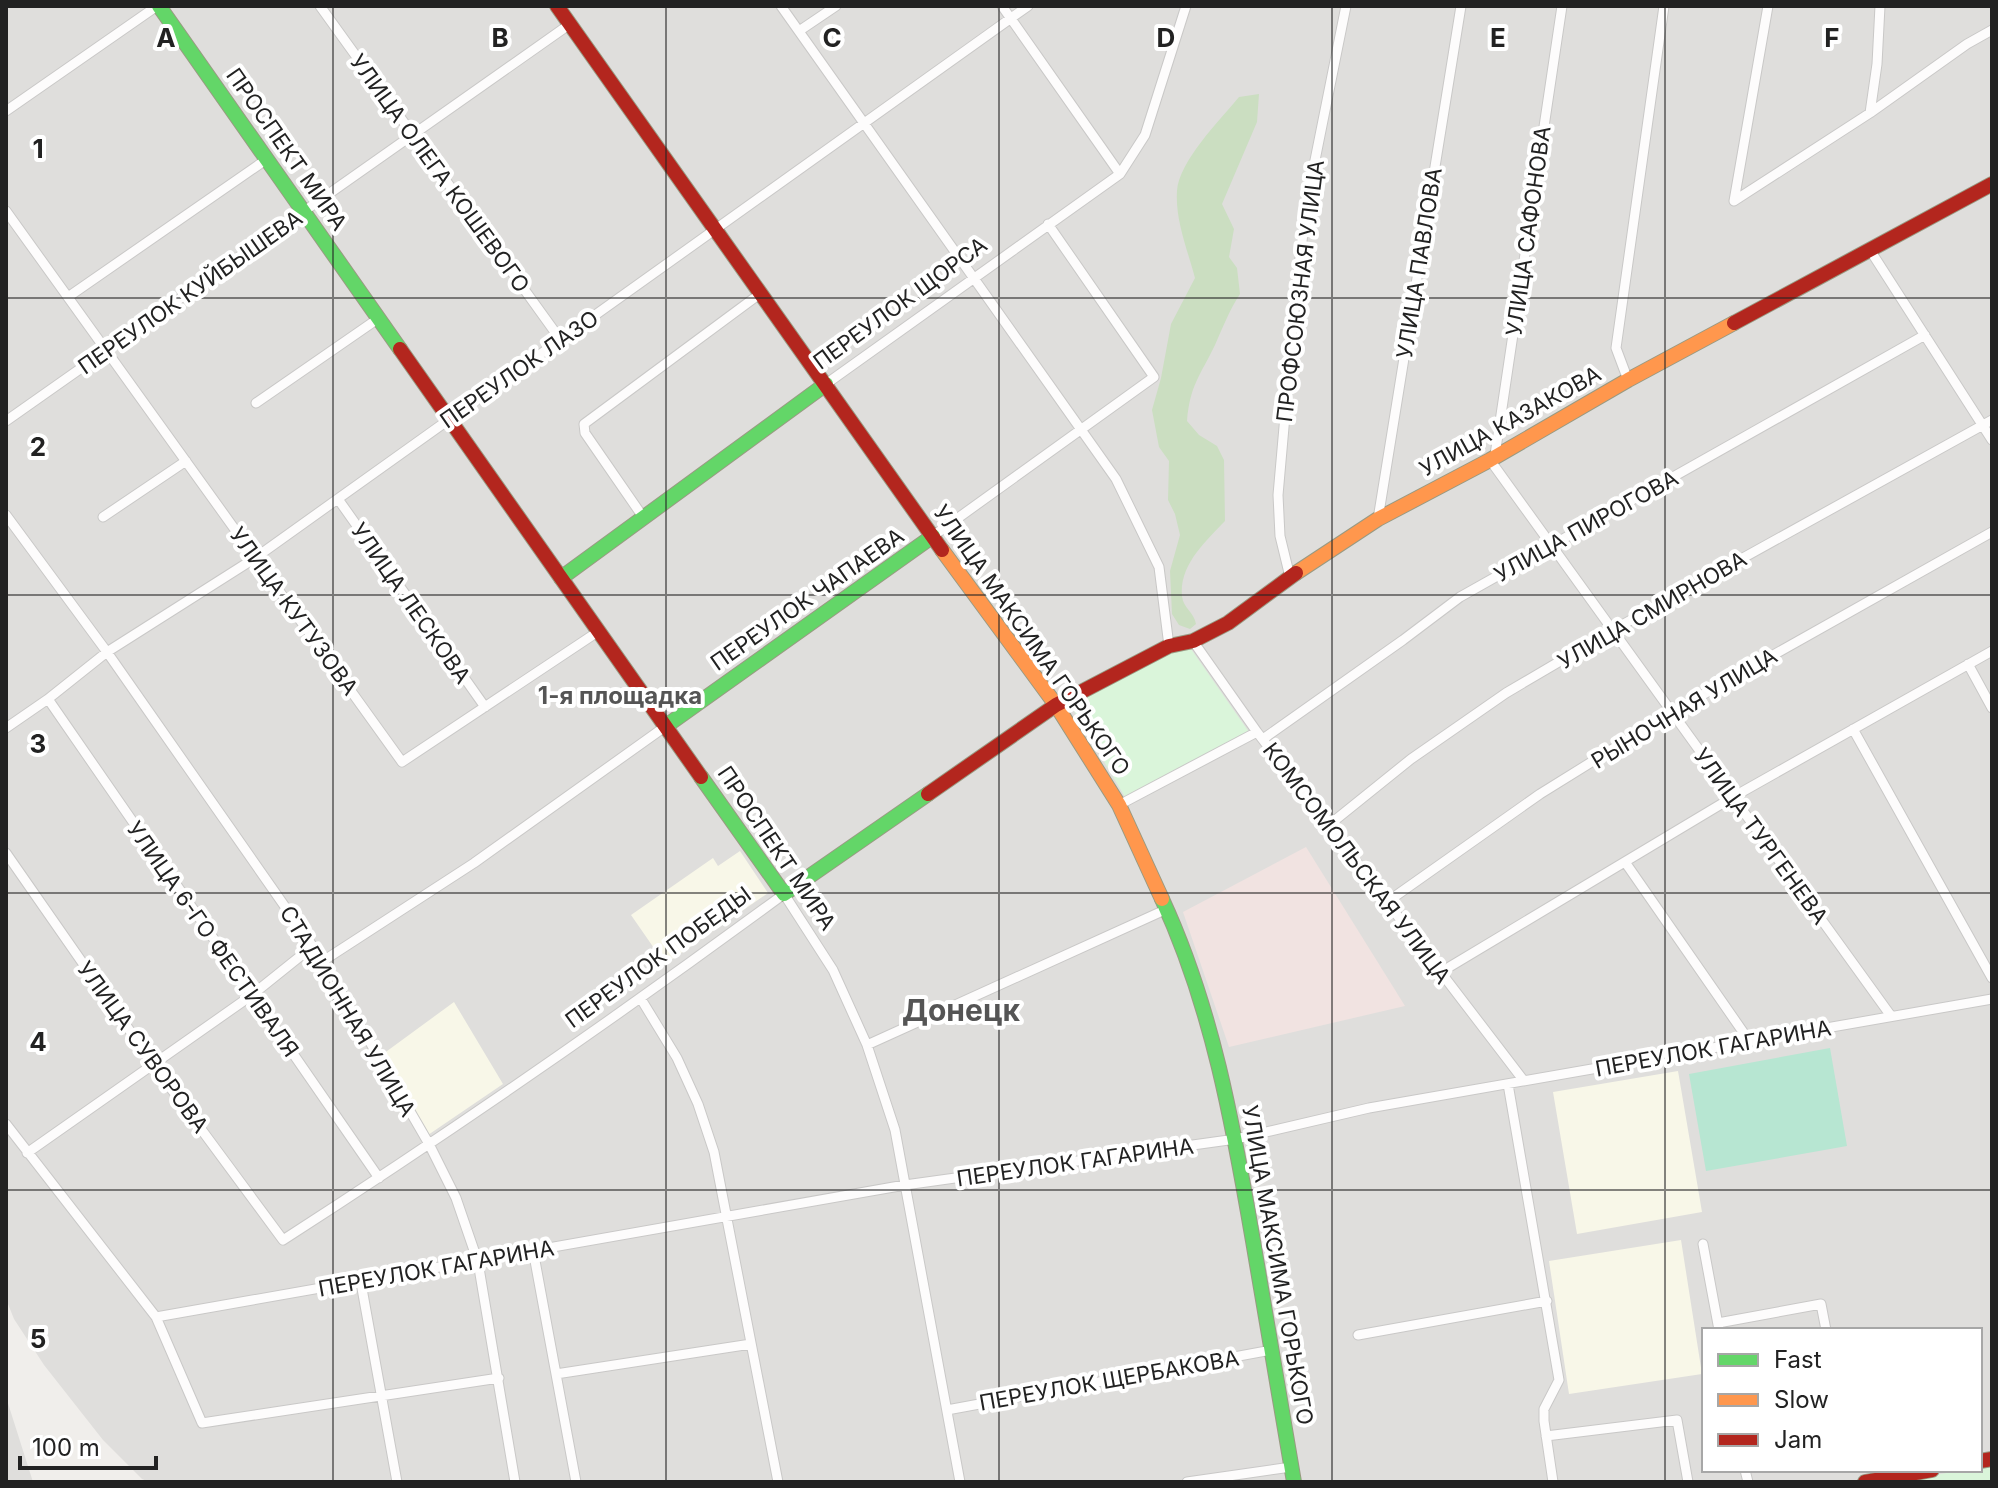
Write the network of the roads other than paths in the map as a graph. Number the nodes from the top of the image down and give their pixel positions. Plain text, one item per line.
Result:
1 (158, 6) edge
2 (320, 6) edge
3 (557, 6) edge
4 (781, 6) edge
5 (836, 6) edge
6 (1002, 6) edge
7 (1028, 6) edge
8 (1186, 6) edge
9 (1346, 6) edge
10 (1461, 6) edge
11 (1562, 6) edge
12 (1664, 6) edge
13 (1768, 6) edge
14 (1880, 6) edge
15 (1011, 18) junction
16 (570, 24) junction
17 (1992, 30) edge
18 (799, 31) junction
19 (8, 105) edge
20 (1870, 113) junction
21 (864, 123) junction
22 (413, 135) junction
23 (267, 159) junction
24 (1120, 174) junction
25 (1992, 184) edge
26 (6, 211) edge
27 (304, 212) junction
28 (1048, 224) junction
29 (716, 230) junction
30 (1870, 250) junction
31 (973, 277) junction
32 (761, 293) junction
33 (68, 297) junction
34 (379, 318) junction
35 (1925, 335) junction
36 (560, 339) junction
37 (107, 352) junction
38 (1628, 380) junction
39 (826, 384) junction
40 (256, 403) dead end
41 (450, 419) junction
42 (6, 421) edge
43 (1987, 422) edge
44 (1080, 429) junction
45 (1992, 440) edge
46 (1492, 458) junction
47 (186, 461) junction
48 (338, 499) junction
49 (6, 515) edge
50 (103, 517) dead end
51 (643, 517) junction
52 (1378, 519) junction
53 (1992, 532) edge
54 (933, 536) junction
55 (1551, 545) junction
56 (255, 558) junction
57 (1290, 577) junction
58 (561, 578) junction
59 (1613, 630) junction
60 (599, 631) junction
61 (1193, 641) junction
62 (1169, 646) junction
63 (1992, 651) edge
64 (107, 652) junction
65 (1968, 664) junction
66 (48, 699) junction
67 (1056, 705) junction
68 (485, 707) junction
69 (1992, 708) edge
70 (1672, 712) junction
71 (666, 726) junction
72 (6, 728) edge
73 (1853, 729) junction
74 (1260, 735) junction
75 (1733, 797) junction
76 (1119, 805) junction
77 (1329, 825) junction
78 (6, 853) edge
79 (1625, 862) junction
80 (784, 894) junction
81 (1387, 902) junction
82 (1167, 909) junction
83 (313, 946) junction
84 (323, 961) junction
85 (1441, 972) junction
86 (1992, 978) edge
87 (252, 995) junction
88 (641, 999) junction
89 (1992, 999) edge
90 (1891, 1016) junction
91 (1750, 1042) junction
92 (867, 1045) junction
93 (153, 1064) junction
94 (1524, 1081) junction
95 (1508, 1084) junction
96 (6, 1124) edge
97 (1236, 1139) junction
98 (429, 1144) junction
99 (27, 1153) junction
100 (379, 1178) junction
101 (905, 1185) junction
102 (727, 1217) junction
103 (283, 1240) joint
104 (1703, 1244) dead end
105 (533, 1250) junction
106 (478, 1262) junction
107 (361, 1283) junction
108 (1547, 1301) junction
109 (156, 1317) junction
110 (1718, 1326) edge
111 (1826, 1328) edge
112 (1358, 1335) dead end
113 (751, 1344) junction
114 (1272, 1350) junction
115 (556, 1374) junction
116 (499, 1378) junction
117 (381, 1396) junction
118 (947, 1410) junction
119 (1546, 1436) junction
120 (1920, 1472) edge
121 (1292, 1474) edge
122 (397, 1482) edge
123 (515, 1482) edge
124 (576, 1482) edge
125 (778, 1482) edge
126 (960, 1482) edge
127 (1187, 1482) edge
128 (1553, 1482) edge
129 (1688, 1482) edge
130 (1863, 1482) edge

1 - 19 street
1 - 23 main road, ПРОСПЕКТ МИРА
2 - 22 street, УЛИЦА ОЛЕГА КОШЕВОГО
3 - 16 main road, УЛИЦА МАКСИМА ГОРЬКОГО
4 - 18 street
5 - 18 street
6 - 15 street
7 - 15 street, ПЕРЕУЛОК ЛАЗО
8 - 24 street, ПЕРЕУЛОК ЩОРСА
9 - 57 street, ПРОФСОЮЗНАЯ УЛИЦА
10 - 52 street, УЛИЦА ПАВЛОВА
11 - 46 street, УЛИЦА САФОНОВА
12 - 38 street
13 - 20 street
14 - 20 street
15 - 21 street, ПЕРЕУЛОК ЛАЗО
15 - 24 street
16 - 22 street, ПЕРЕУЛОК КУЙБЫШЕВА
16 - 29 main road, УЛИЦА МАКСИМА ГОРЬКОГО
17 - 20 street
18 - 21 street
21 - 29 street, ПЕРЕУЛОК ЛАЗО
21 - 31 street
22 - 27 street, ПЕРЕУЛОК КУЙБЫШЕВА
22 - 36 street, УЛИЦА ОЛЕГА КОШЕВОГО
23 - 27 main road, ПРОСПЕКТ МИРА
23 - 33 street
24 - 28 street, ПЕРЕУЛОК ЩОРСА
25 - 30 main road, УЛИЦА КАЗАКОВА
26 - 33 street, УЛИЦА КУТУЗОВА
27 - 34 main road, ПРОСПЕКТ МИРА
27 - 37 street, ПЕРЕУЛОК КУЙБЫШЕВА
28 - 31 street, ПЕРЕУЛОК ЩОРСА
28 - 44 street, ПЕРЕУЛОК ЧАПАЕВА
29 - 32 main road, УЛИЦА МАКСИМА ГОРЬКОГО
29 - 36 street, ПЕРЕУЛОК ЛАЗО
30 - 35 street
30 - 38 main road, УЛИЦА КАЗАКОВА
31 - 39 street, ПЕРЕУЛОК ЩОРСА
31 - 44 street
32 - 39 main road, УЛИЦА МАКСИМА ГОРЬКОГО
32 - 51 street
33 - 37 street, УЛИЦА КУТУЗОВА
34 - 40 street
34 - 41 main road, ПРОСПЕКТ МИРА
35 - 43 street
35 - 55 street, УЛИЦА ПИРОГОВА
36 - 41 street, ПЕРЕУЛОК ЛАЗО
37 - 42 street, ПЕРЕУЛОК КУЙБЫШЕВА
37 - 47 street, УЛИЦА КУТУЗОВА
38 - 46 main road, УЛИЦА КАЗАКОВА
39 - 51 main road, ПЕРЕУЛОК ЩОРСА
39 - 54 main road, УЛИЦА МАКСИМА ГОРЬКОГО
41 - 48 street, ПЕРЕУЛОК ЛАЗО
41 - 58 main road, ПРОСПЕКТ МИРА
43 - 45 street
43 - 59 street, УЛИЦА СМИРНОВА
44 - 54 street, ПЕРЕУЛОК ЧАПАЕВА
44 - 62 street
46 - 52 main road, УЛИЦА КАЗАКОВА
46 - 55 street, УЛИЦА ТУРГЕНЕВА
47 - 50 street
47 - 56 street, УЛИЦА КУТУЗОВА
48 - 56 street, ПЕРЕУЛОК ЛАЗО
48 - 68 street, УЛИЦА ЛЕСКОВА
49 - 64 street, СТАДИОННАЯ УЛИЦА
51 - 58 main road, ПЕРЕУЛОК ЩОРСА
52 - 57 main road, УЛИЦА КАЗАКОВА
53 - 70 street, РЫНОЧНАЯ УЛИЦА
54 - 67 main road, УЛИЦА МАКСИМА ГОРЬКОГО
54 - 71 main road, ПЕРЕУЛОК ЧАПАЕВА
55 - 59 street, УЛИЦА ТУРГЕНЕВА
55 - 74 street, УЛИЦА ПИРОГОВА
56 - 64 street, ПЕРЕУЛОК ЛАЗО
56 - 68 street, УЛИЦА КУТУЗОВА
57 - 61 main road, УЛИЦА КАЗАКОВА
58 - 60 main road, ПРОСПЕКТ МИРА
59 - 70 street, УЛИЦА ТУРГЕНЕВА
59 - 77 street, УЛИЦА СМИРНОВА
60 - 68 street
60 - 71 main road, ПРОСПЕКТ МИРА
61 - 62 main road, УЛИЦА КАЗАКОВА
61 - 74 street, КОМСОМОЛЬСКАЯ УЛИЦА
62 - 67 main road, УЛИЦА КАЗАКОВА
63 - 65 street
64 - 66 street, ПЕРЕУЛОК ЛАЗО
64 - 83 street, СТАДИОННАЯ УЛИЦА
65 - 69 street
65 - 73 street
66 - 72 street, ПЕРЕУЛОК ЛАЗО
66 - 87 street, УЛИЦА 6-ГО ФЕСТИВАЛЯ
67 - 76 main road, УЛИЦА МАКСИМА ГОРЬКОГО
67 - 80 main road, ПЕРЕУЛОК ПОБЕДЫ
70 - 75 street, УЛИЦА ТУРГЕНЕВА
70 - 81 street, РЫНОЧНАЯ УЛИЦА
71 - 80 main road, ПРОСПЕКТ МИРА
71 - 84 street, ПЕРЕУЛОК ЧАПАЕВА
73 - 75 street
73 - 86 street
74 - 76 street, УЛИЦА ПИРОГОВА
74 - 77 street, КОМСОМОЛЬСКАЯ УЛИЦА
75 - 79 street
75 - 90 street, УЛИЦА ТУРГЕНЕВА
76 - 82 main road, УЛИЦА МАКСИМА ГОРЬКОГО
77 - 81 street, КОМСОМОЛЬСКАЯ УЛИЦА
78 - 93 street, УЛИЦА СУВОРОВА
79 - 85 street
79 - 91 street
80 - 88 street, ПЕРЕУЛОК ПОБЕДЫ
80 - 92 street, ПРОСПЕКТ МИРА
81 - 85 street, КОМСОМОЛЬСКАЯ УЛИЦА
82 - 92 street
82 - 97 main road, УЛИЦА МАКСИМА ГОРЬКОГО
83 - 84 street, СТАДИОННАЯ УЛИЦА
83 - 87 street
84 - 98 street, СТАДИОННАЯ УЛИЦА
85 - 94 street, КОМСОМОЛЬСКАЯ УЛИЦА
87 - 93 street
87 - 100 street, УЛИЦА 6-ГО ФЕСТИВАЛЯ
88 - 98 street, ПЕРЕУЛОК ПОБЕДЫ
88 - 102 street
89 - 90 street, ПЕРЕУЛОК ГАГАРИНА
90 - 91 street, ПЕРЕУЛОК ГАГАРИНА
91 - 94 street, ПЕРЕУЛОК ГАГАРИНА
92 - 101 street, ПРОСПЕКТ МИРА
93 - 99 street
93 - 103 street, УЛИЦА СУВОРОВА
94 - 95 street, ПЕРЕУЛОК ГАГАРИНА
95 - 97 street, ПЕРЕУЛОК ГАГАРИНА
95 - 108 street
96 - 99 street
97 - 101 street, ПЕРЕУЛОК ГАГАРИНА
97 - 114 main road, УЛИЦА МАКСИМА ГОРЬКОГО
98 - 100 street, ПЕРЕУЛОК ПОБЕДЫ
98 - 106 street, СТАДИОННАЯ УЛИЦА
99 - 109 street
100 - 103 street, ПЕРЕУЛОК ПОБЕДЫ
101 - 102 street, ПЕРЕУЛОК ГАГАРИНА
101 - 118 street, ПРОСПЕКТ МИРА
102 - 105 street, ПЕРЕУЛОК ГАГАРИНА
102 - 113 street
104 - 110 street
105 - 106 street, ПЕРЕУЛОК ГАГАРИНА
105 - 115 street
106 - 107 street, ПЕРЕУЛОК ГАГАРИНА
106 - 116 street, СТАДИОННАЯ УЛИЦА
107 - 109 street, ПЕРЕУЛОК ГАГАРИНА
107 - 117 street
108 - 112 street
108 - 119 street
109 - 117 street
110 - 111 street
113 - 115 street
113 - 125 street
114 - 118 street, ПЕРЕУЛОК ЩЕРБАКОВА
114 - 121 main road, УЛИЦА МАКСИМА ГОРЬКОГО
115 - 124 street
116 - 117 street
116 - 123 street, СТАДИОННАЯ УЛИЦА
117 - 122 street
118 - 126 street, ПРОСПЕКТ МИРА
119 - 128 street
119 - 129 street
120 - 130 main road
121 - 127 street

